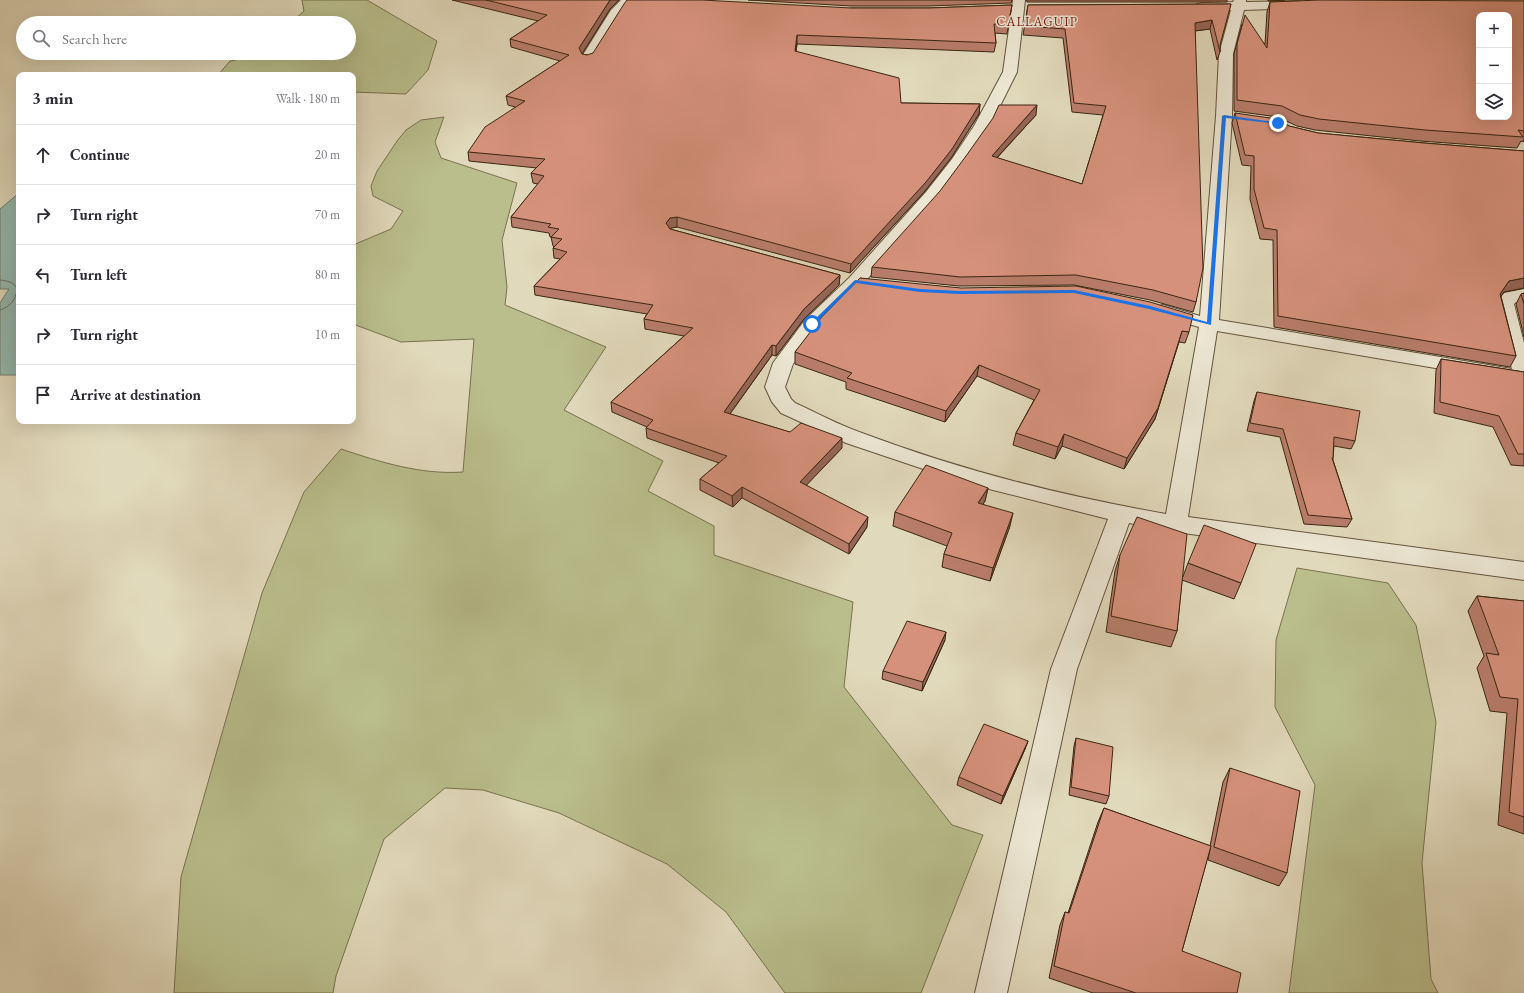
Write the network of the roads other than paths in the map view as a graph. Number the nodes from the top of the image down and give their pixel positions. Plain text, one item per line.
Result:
1 (628, 0) edge
2 (1239, 4) edge
3 (1308, 5) edge
4 (1019, 6) edge
5 (1191, 7) edge
6 (588, 58) edge
7 (833, 276) edge
8 (855, 282) junction
9 (876, 284) edge
10 (1524, 295) edge
11 (1150, 308) edge
12 (1209, 324) junction
13 (1121, 514) junction
14 (1176, 524) junction
15 (1524, 571) edge
16 (991, 993) edge

1 - 6 street
2 - 3 street
2 - 5 street
2 - 12 street
4 - 8 street
7 - 8 street
8 - 9 street
8 - 13 street
10 - 12 street
11 - 12 street
12 - 14 street
13 - 14 street
13 - 16 street
14 - 15 street

